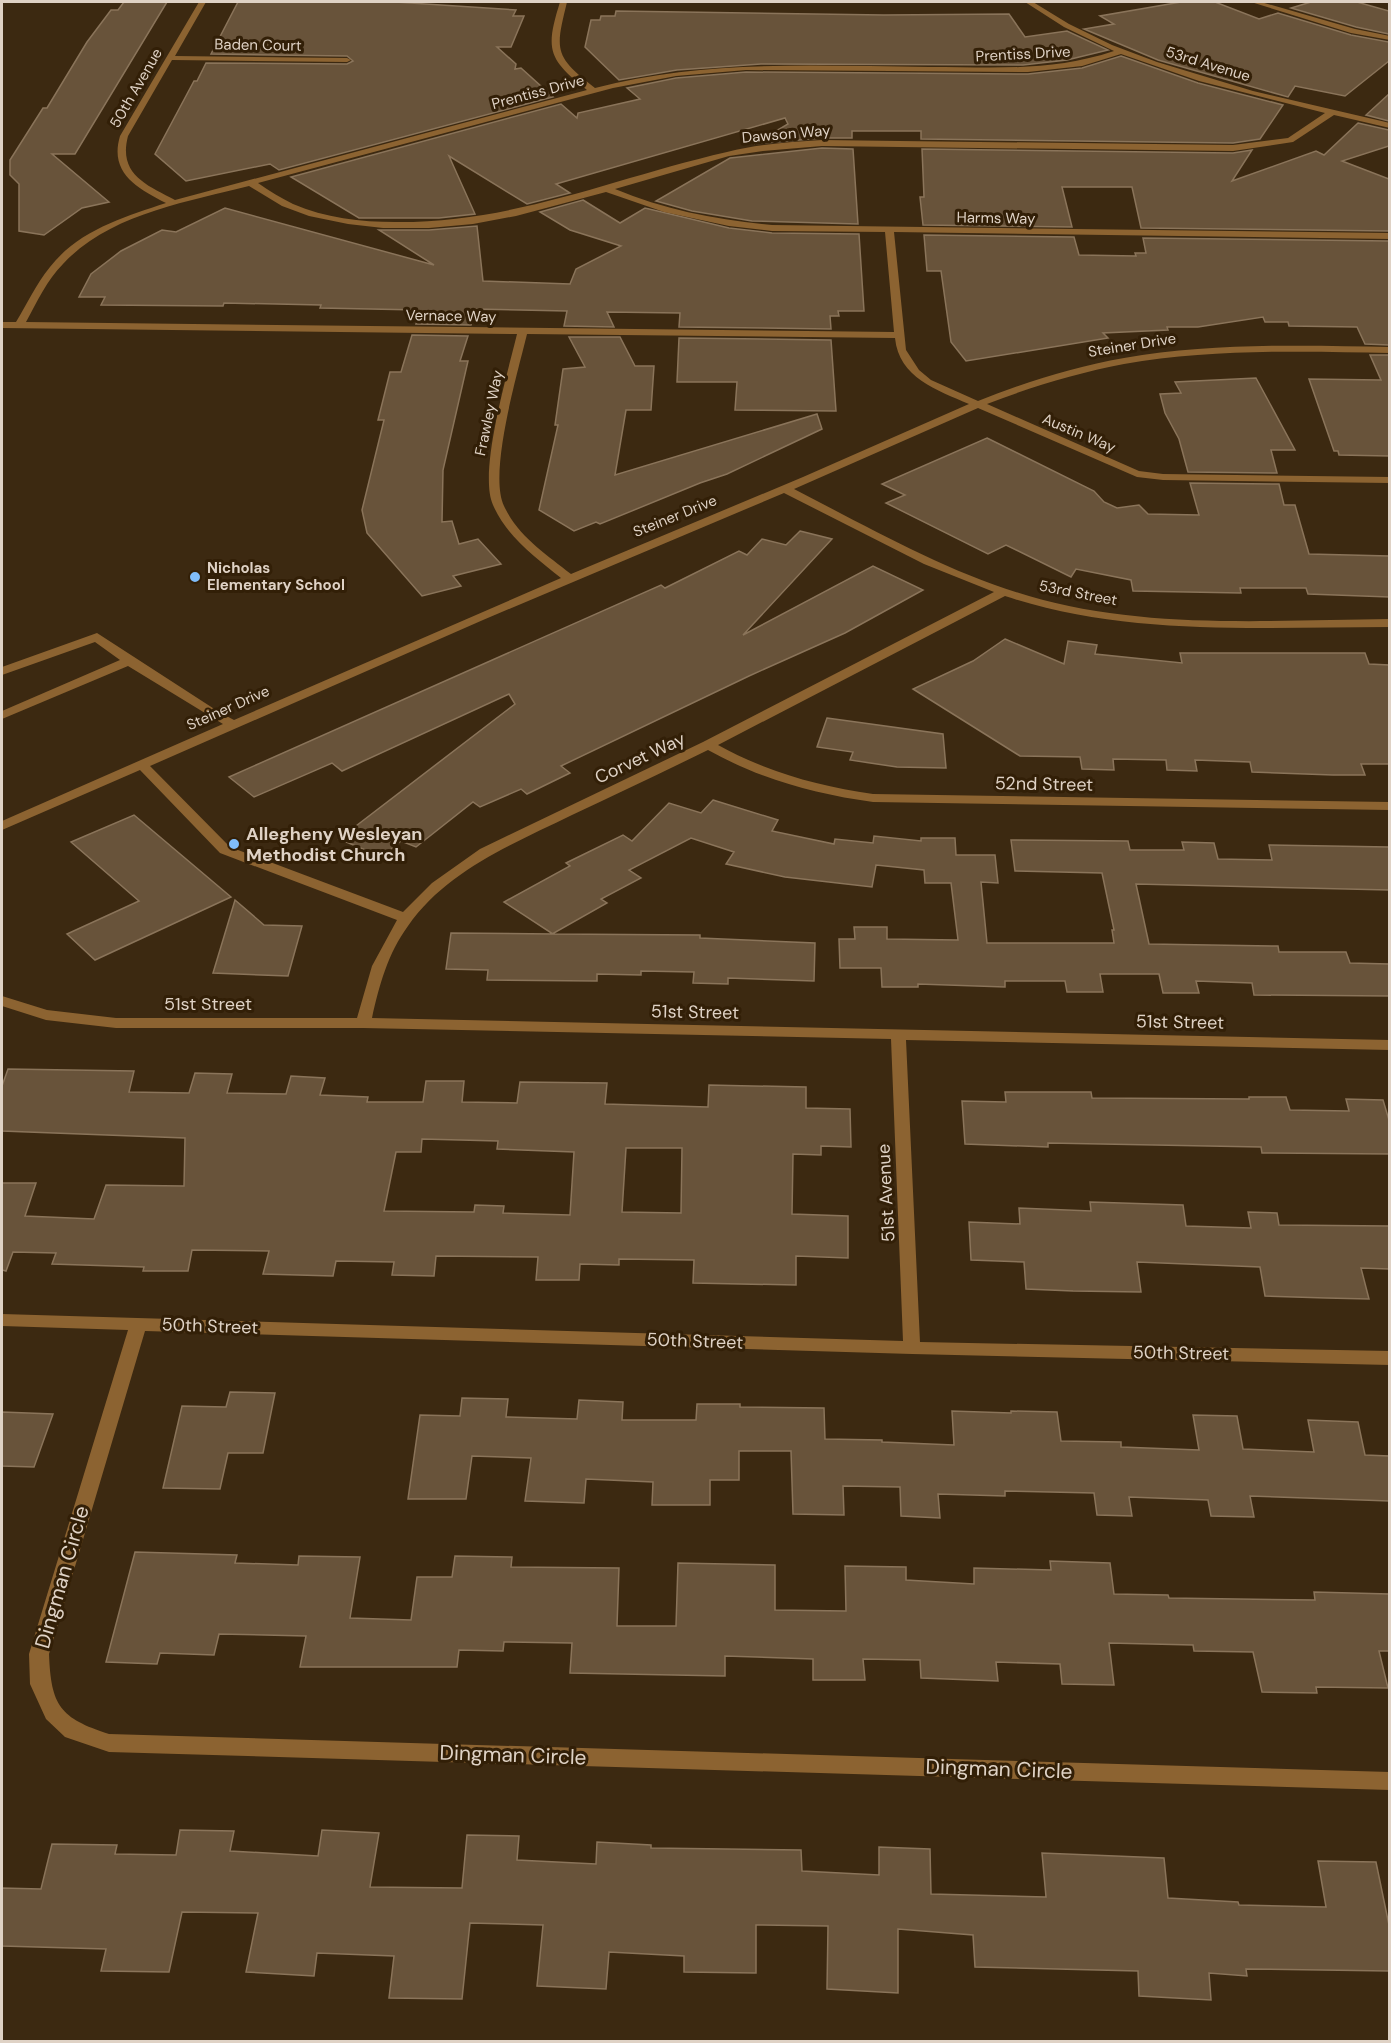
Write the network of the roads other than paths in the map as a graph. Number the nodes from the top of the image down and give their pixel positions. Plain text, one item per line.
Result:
1 (202, 2) edge
2 (563, 2) edge
3 (1029, 2) edge
4 (1255, 2) edge
5 (1389, 38) edge
6 (1122, 51) junction
7 (169, 58) junction
8 (347, 60) dead end
9 (594, 91) junction
10 (1333, 112) junction
11 (1389, 126) edge
12 (251, 183) junction
13 (607, 189) junction
14 (174, 203) junction
15 (889, 231) junction
16 (1389, 236) edge
17 (2, 325) edge
18 (19, 325) junction
19 (522, 332) junction
20 (899, 335) junction
21 (1389, 350) edge
22 (978, 405) junction
23 (1389, 480) edge
24 (785, 489) junction
25 (568, 578) junction
26 (1004, 592) junction
27 (1389, 623) edge
28 (129, 661) junction
29 (2, 671) edge
30 (2, 715) edge
31 (233, 724) junction
32 (708, 745) junction
33 (142, 765) junction
34 (1389, 806) edge
35 (2, 826) edge
36 (405, 918) junction
37 (2, 1001) edge
38 (363, 1023) junction
39 (898, 1036) junction
40 (1389, 1045) edge
41 (2, 1320) edge
42 (138, 1324) junction
43 (912, 1348) junction
44 (1389, 1358) edge
45 (1389, 1781) edge

1 - 7 street, 50th Avenue
2 - 9 street
3 - 6 street, 53rd Avenue
4 - 5 street
6 - 9 street, Prentiss Drive
6 - 10 street, 53rd Avenue
7 - 8 street, Baden Court
7 - 14 street, 50th Avenue
9 - 12 street, Prentiss Drive
10 - 11 street, 53rd Avenue
10 - 13 street, Dawson Way
12 - 13 street, Dawson Way
12 - 14 street, Prentiss Drive
13 - 15 street, Harms Way
14 - 18 street, Prentiss Drive
15 - 16 street, Harms Way
15 - 20 street, Austin Way
17 - 18 street, Vernace Way
18 - 19 street, Vernace Way
19 - 20 street, Vernace Way
19 - 25 street, Frawley Way
20 - 22 street, Austin Way
21 - 22 street, Steiner Drive
22 - 23 street, Austin Way
22 - 24 street, Steiner Drive
24 - 25 street, Steiner Drive
24 - 26 street, 53rd Street
25 - 31 street, Steiner Drive
26 - 27 street, 53rd Street
26 - 32 street, Corvet Way
28 - 29 street
28 - 30 street
28 - 31 street
31 - 33 street, Steiner Drive
32 - 34 street, 52nd Street
32 - 36 street, Corvet Way
33 - 35 street, Steiner Drive
33 - 36 street
36 - 38 street, Corvet Way
37 - 38 street, 51st Street
38 - 39 street, 51st Street
39 - 40 street, 51st Street
39 - 43 street, 51st Avenue
41 - 42 street, 50th Street
42 - 43 street, 50th Street
42 - 45 street, Dingman Circle
43 - 44 street, 50th Street

